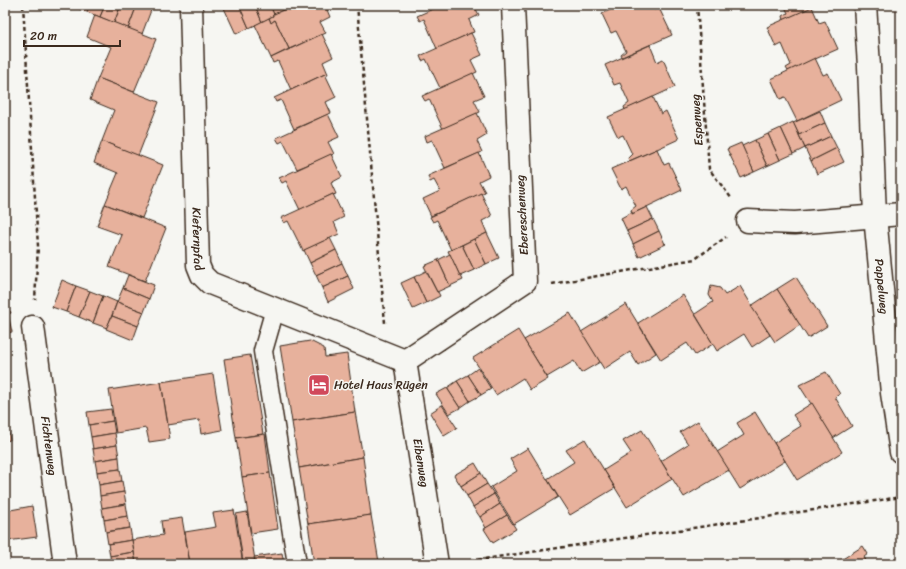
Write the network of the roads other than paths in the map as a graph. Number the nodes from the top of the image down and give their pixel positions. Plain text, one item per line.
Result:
1 (191, 5) edge
2 (513, 5) edge
3 (865, 5) edge
4 (901, 214) edge
5 (876, 216) junction
6 (748, 221) road end
7 (274, 309) junction
8 (33, 327) road end
9 (396, 358) junction
10 (901, 452) edge
11 (65, 564) edge
12 (297, 564) edge
13 (437, 564) edge

1 - 7 street, Kiefernpfad
2 - 9 street, Ebereschenweg
3 - 5 street, Pappelweg
4 - 5 street
5 - 6 street
5 - 10 street, Pappelweg
7 - 9 street, Kiefernpfad
7 - 12 lane
8 - 11 street, Fichtenweg
9 - 13 street, Eibenweg

